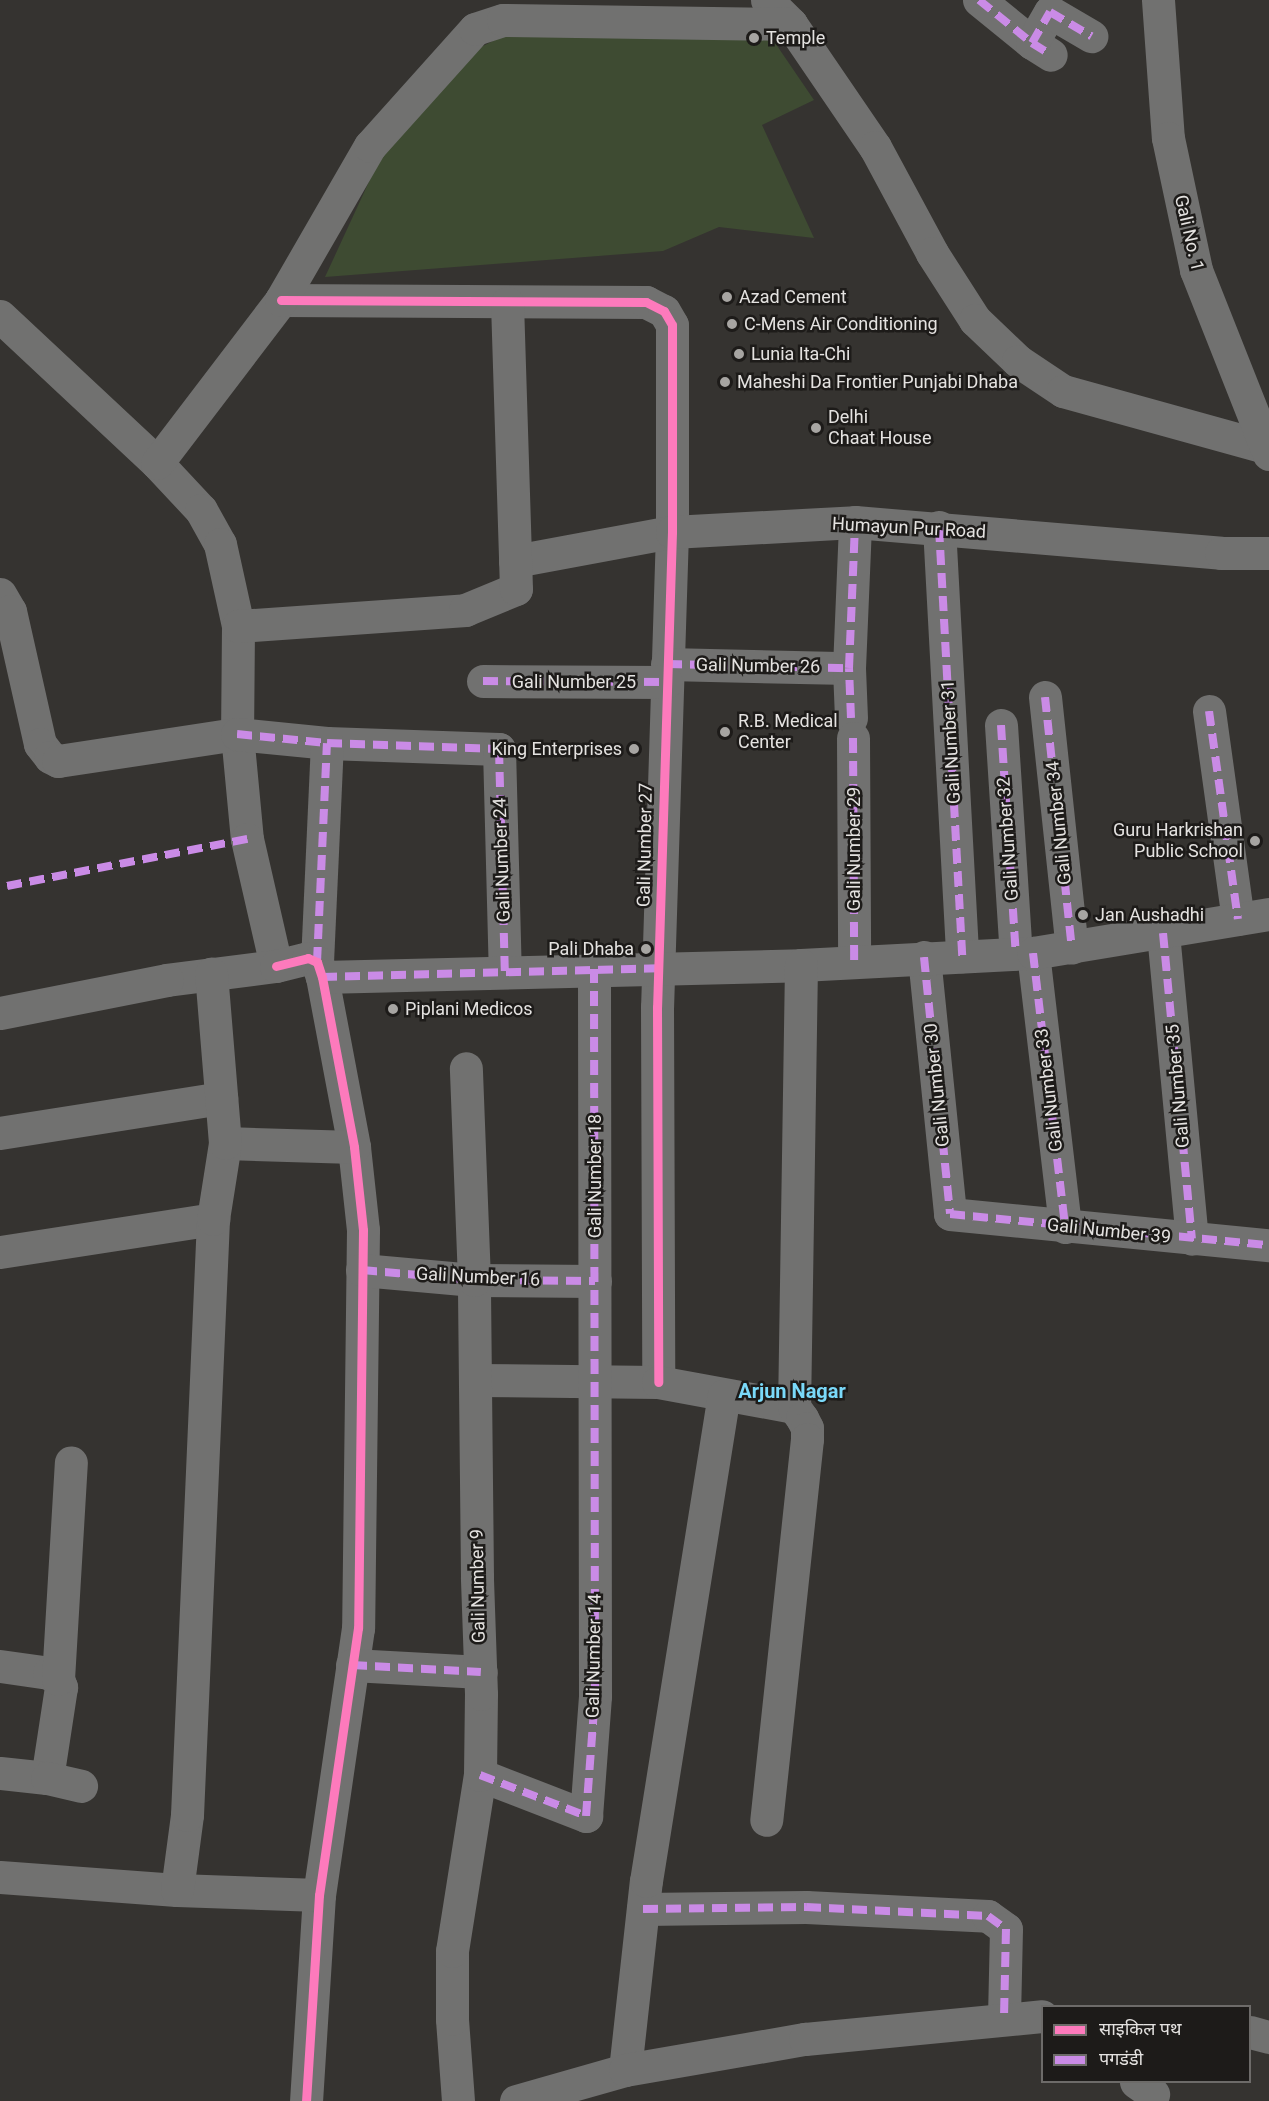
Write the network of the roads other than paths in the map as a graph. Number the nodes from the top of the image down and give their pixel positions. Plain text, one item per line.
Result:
1 (767, 0) edge
2 (1158, 0) edge
3 (987, 3) edge
4 (791, 24) junction
5 (1091, 36) dead end
6 (281, 300) junction
7 (507, 303) junction
8 (0, 316) edge
9 (1267, 450) edge
10 (158, 463) junction
11 (855, 522) junction
12 (939, 528) junction
13 (672, 532) junction
14 (1269, 553) edge
15 (515, 561) junction
16 (0, 594) edge
17 (238, 626) junction
18 (849, 668) junction
19 (667, 673) junction
20 (483, 681) dead end
21 (1045, 698) dead end
22 (1209, 711) dead end
23 (1001, 725) dead end
24 (237, 734) junction
25 (327, 743) junction
26 (1253, 917) edge
27 (1163, 933) junction
28 (1072, 948) junction
29 (1024, 953) junction
30 (962, 956) junction
31 (924, 957) junction
32 (854, 960) junction
33 (801, 965) junction
34 (276, 966) junction
35 (658, 968) junction
36 (594, 969) junction
37 (320, 970) junction
38 (505, 972) junction
39 (211, 974) junction
40 (0, 1013) edge
41 (466, 1068) dead end
42 (221, 1098) junction
43 (0, 1133) edge
44 (225, 1143) junction
45 (354, 1147) junction
46 (950, 1214) joint
47 (213, 1219) junction
48 (1065, 1227) junction
49 (1192, 1239) junction
50 (1269, 1245) edge
51 (0, 1252) edge
52 (362, 1270) junction
53 (474, 1280) junction
54 (595, 1281) junction
55 (475, 1380) junction
56 (595, 1382) junction
57 (658, 1382) junction
58 (724, 1395) junction
59 (794, 1407) junction
60 (71, 1462) dead end
61 (352, 1665) junction
62 (0, 1666) edge
63 (481, 1672) junction
64 (58, 1679) junction
65 (0, 1773) edge
66 (480, 1775) junction
67 (47, 1778) junction
68 (81, 1786) dead end
69 (766, 1820) dead end
70 (0, 1877) edge
71 (177, 1890) junction
72 (319, 1896) junction
73 (643, 1909) junction
74 (1041, 2016) edge
75 (1004, 2019) junction
76 (1251, 2032) edge
77 (1269, 2037) edge
78 (625, 2070) junction
79 (306, 2101) edge
80 (458, 2101) edge
81 (516, 2101) edge

1 - 4 street
2 - 9 street, Gali No. 1
3 - 5 street
4 - 6 street
4 - 9 street
6 - 7 street
6 - 10 street
7 - 13 street, Gali Number 27
7 - 15 street
8 - 10 street
10 - 17 street
11 - 12 street, Humayun Pur Road
11 - 13 street, Humayun Pur Road
11 - 18 street
12 - 14 street, Humayun Pur Road
12 - 30 street, Gali Number 31
13 - 15 street, Humayun Pur Road
13 - 19 street, Gali Number 27
15 - 17 street
16 - 24 street
17 - 24 street
18 - 19 street, Gali Number 26
18 - 32 street, Gali Number 29
19 - 20 street, Gali Number 25
19 - 35 street, Gali Number 27
21 - 28 street, Gali Number 34
22 - 26 street
23 - 29 street, Gali Number 32
24 - 25 street
24 - 34 street
25 - 37 street
25 - 38 street, Gali Number 24
26 - 27 street
27 - 28 street
27 - 49 street, Gali Number 35
28 - 29 street
29 - 30 street
29 - 48 street, Gali Number 33
30 - 31 street
31 - 32 street
31 - 46 street, Gali Number 30
32 - 33 street
33 - 35 street
33 - 59 street
34 - 37 street
34 - 39 street
35 - 36 street
35 - 57 street, Gali Number 27
36 - 38 street
36 - 54 street, Gali Number 18
37 - 38 street
37 - 45 street
39 - 40 street
39 - 42 street
41 - 53 street, Gali Number 9
42 - 43 street
42 - 44 street
44 - 45 street
44 - 47 street
45 - 52 street
46 - 48 street, Gali Number 39
47 - 51 street
47 - 71 street
48 - 49 street, Gali Number 39
49 - 50 street, Gali Number 39
52 - 53 street, Gali Number 16
52 - 61 street
53 - 54 street, Gali Number 16
53 - 55 street, Gali Number 9
54 - 56 street, Gali Number 18
55 - 56 street
55 - 63 street, Gali Number 9
56 - 57 street
56 - 66 street, Gali Number 14
57 - 58 street
58 - 59 street
58 - 73 street
59 - 69 street
60 - 64 street
61 - 63 street
61 - 72 street
62 - 64 street
63 - 66 street, Gali Number 9
64 - 67 street
65 - 67 street
66 - 80 street, Gali Number 9
67 - 68 street
70 - 71 street
71 - 72 street
72 - 79 street
73 - 75 street
73 - 78 street
74 - 75 street
75 - 78 street
76 - 77 street
78 - 81 street

